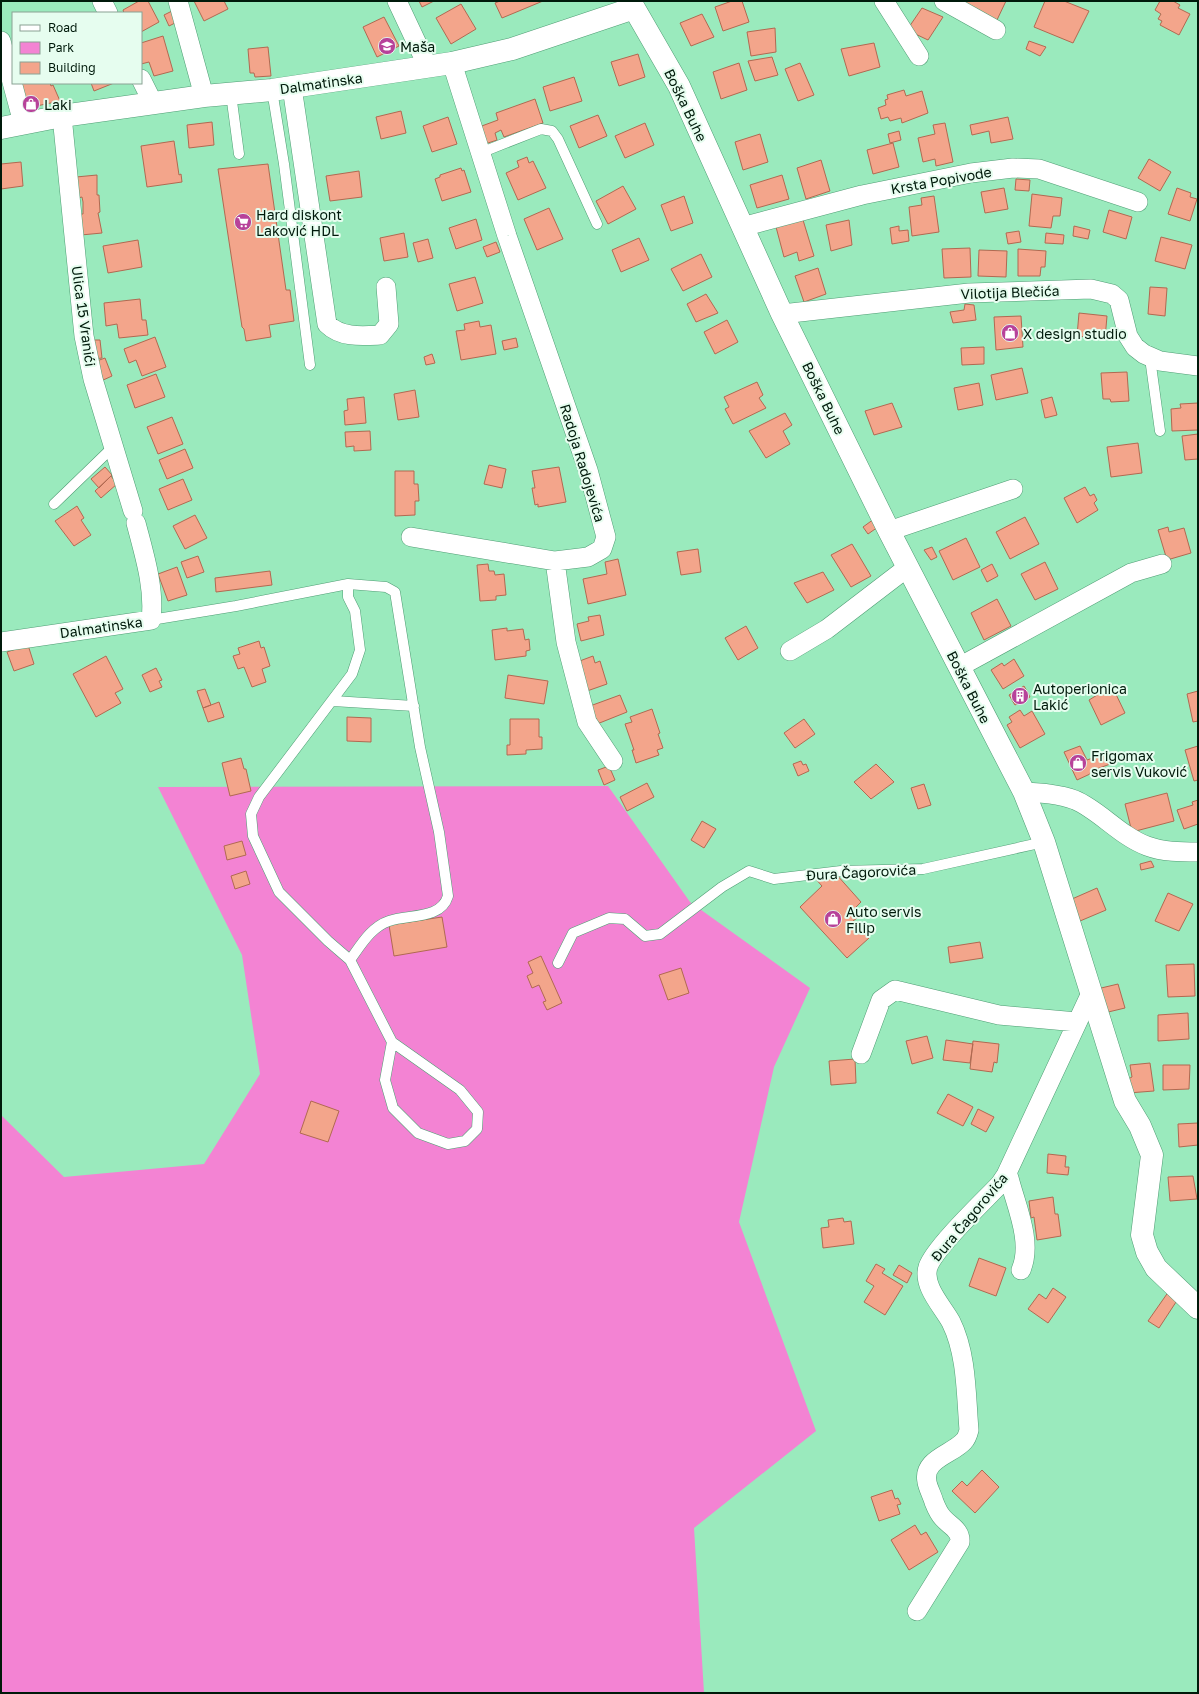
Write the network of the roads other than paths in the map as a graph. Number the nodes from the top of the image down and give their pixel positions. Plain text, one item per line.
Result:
1 (102, 1) edge
2 (178, 1) edge
3 (397, 1) edge
4 (884, 1) edge
5 (944, 1) edge
6 (633, 3) edge
7 (108, 12) edge
8 (996, 30) dead end
9 (1, 42) edge
10 (920, 56) dead end
11 (452, 63) junction
12 (428, 67) junction
13 (142, 81) edge
14 (282, 88) junction
15 (231, 94) junction
16 (204, 96) junction
17 (153, 104) junction
18 (62, 116) junction
19 (22, 123) junction
20 (1, 128) edge
21 (480, 153) junction
22 (239, 154) dead end
23 (1138, 202) dead end
24 (597, 224) dead end
25 (742, 227) junction
26 (386, 287) dead end
27 (782, 314) junction
28 (1150, 358) junction
29 (310, 365) dead end
30 (1198, 366) edge
31 (1160, 431) dead end
32 (113, 447) junction
33 (1012, 489) dead end
34 (54, 504) dead end
35 (134, 517) joint
36 (889, 531) junction
37 (411, 537) dead end
38 (555, 561) junction
39 (1162, 564) dead end
40 (908, 567) junction
41 (348, 584) junction
42 (151, 620) junction
43 (1, 642) edge
44 (790, 651) dead end
45 (959, 668) junction
46 (333, 701) junction
47 (414, 706) junction
48 (613, 761) dead end
49 (1024, 792) junction
50 (1044, 842) junction
51 (1198, 852) edge
52 (350, 960) junction
53 (558, 963) dead end
54 (1091, 993) junction
55 (1077, 1022) junction
56 (392, 1042) junction
57 (861, 1054) dead end
58 (1006, 1175) junction
59 (1021, 1270) dead end
60 (1198, 1308) edge
61 (917, 1611) dead end

1 - 7 street
2 - 16 street
3 - 12 street
4 - 10 street
5 - 8 street
6 - 11 street, Dalmatinska
6 - 25 street, Boška Buhe
9 - 19 street
11 - 12 street, Dalmatinska
11 - 21 street, Radoja Radojevića
12 - 14 street, Dalmatinska
13 - 17 street
14 - 15 street, Dalmatinska
14 - 26 street
14 - 29 lane
15 - 16 street, Dalmatinska
15 - 22 lane
16 - 17 street, Dalmatinska
17 - 18 street, Dalmatinska
18 - 19 street, Dalmatinska
18 - 32 street, Ulica 15 Vranići
19 - 20 street, Dalmatinska
21 - 24 lane
21 - 38 street, Radoja Radojevića
23 - 25 street, Krsta Popivode
25 - 27 street, Boška Buhe
27 - 28 street, Vilotija Blečića
27 - 36 street, Boška Buhe
28 - 30 street, Vilotija Blečića
28 - 31 lane
32 - 34 lane
32 - 35 street, Ulica 15 Vranići
33 - 36 street
35 - 42 street, Dalmatinska
36 - 40 street, Boška Buhe
37 - 38 street, Radoja Radojevića
38 - 48 street
39 - 45 street
40 - 44 street
40 - 45 street, Boška Buhe
41 - 42 lane
41 - 46 lane
41 - 47 lane
42 - 43 street, Dalmatinska
45 - 49 street, Boška Buhe
46 - 47 lane
46 - 52 lane
47 - 52 lane
49 - 50 street
49 - 51 street
50 - 53 lane, Đura Čagorovića
50 - 54 street
52 - 56 lane
54 - 55 street, Đura Čagorovića
54 - 60 street
55 - 57 street
55 - 58 street, Đura Čagorovića
56 - 56 lane
58 - 59 street
58 - 61 street, Đura Čagorovića

